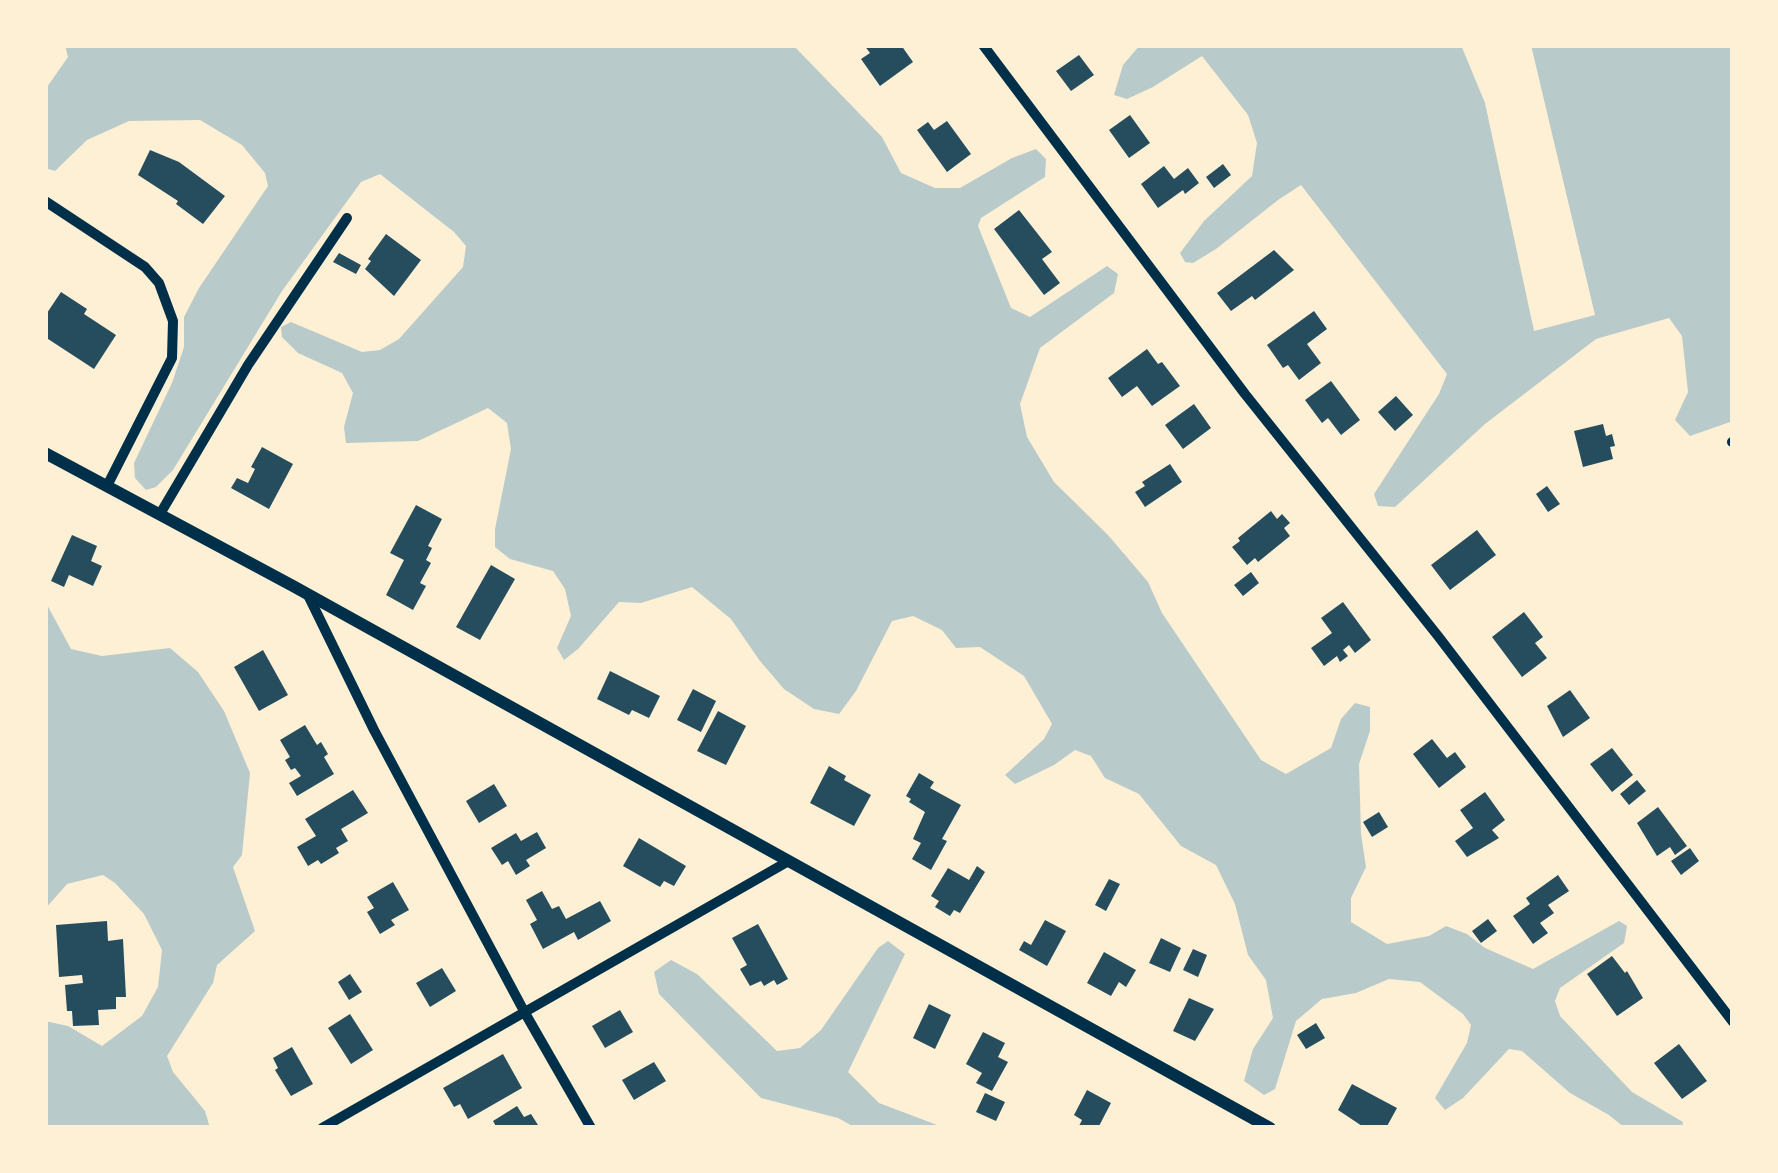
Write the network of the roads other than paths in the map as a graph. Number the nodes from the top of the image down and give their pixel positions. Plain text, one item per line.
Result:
1 (983, 45) edge
2 (45, 201) edge
3 (347, 218) dead end
4 (45, 452) edge
5 (107, 486) junction
6 (160, 514) junction
7 (308, 594) junction
8 (787, 862) junction
9 (524, 1013) junction
10 (1733, 1022) edge
11 (322, 1128) edge
12 (590, 1128) edge
13 (1270, 1128) edge

1 - 10 street
2 - 5 street
3 - 6 street
4 - 5 street
5 - 6 street
6 - 7 street
7 - 8 street
7 - 9 street
8 - 9 street
8 - 13 street
9 - 11 street
9 - 12 street

